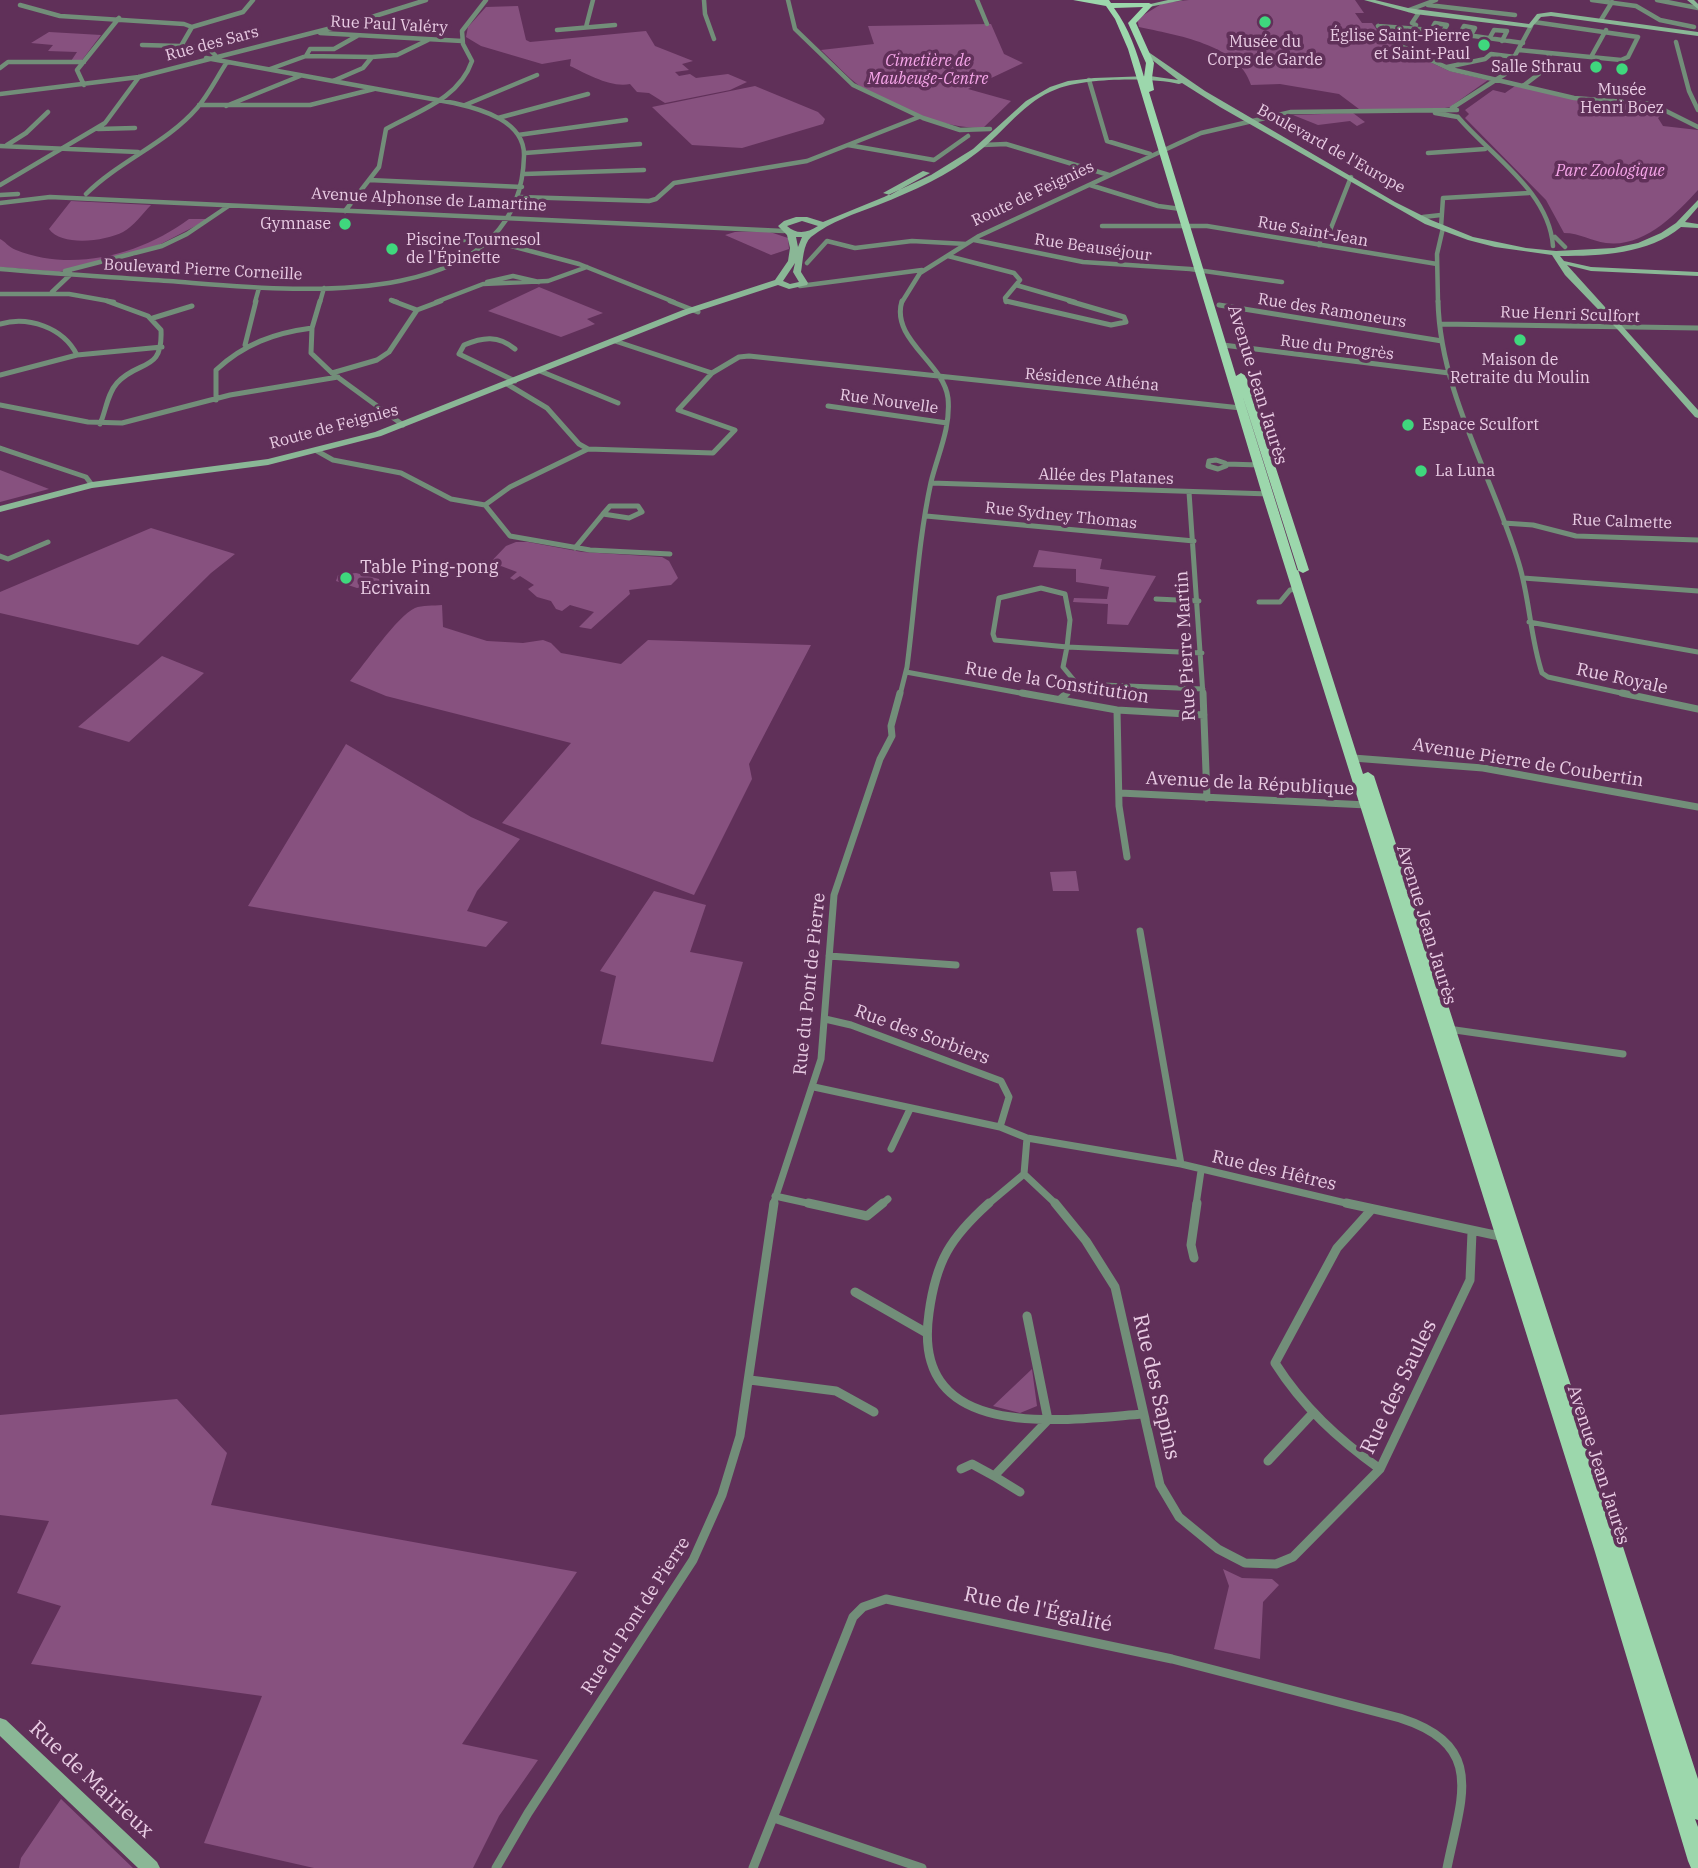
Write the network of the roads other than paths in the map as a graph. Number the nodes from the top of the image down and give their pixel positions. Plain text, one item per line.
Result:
1 (253, 0) edge
2 (426, 0) edge
3 (485, 0) edge
4 (593, 0) edge
5 (704, 0) edge
6 (788, 0) edge
7 (977, 0) edge
8 (1077, 0) edge
9 (1180, 0) edge
10 (1367, 0) edge
11 (1436, 0) edge
12 (1457, 0) edge
13 (1592, 0) edge
14 (1657, 0) edge
15 (1690, 0) edge
16 (1608, 1) edge
17 (1107, 3) edge
18 (1150, 3) edge
19 (20, 5) dead end
20 (1428, 5) junction
21 (1698, 7) edge
22 (1451, 8) junction
23 (1420, 13) junction
24 (1515, 15) dead end
25 (120, 18) junction
26 (1601, 20) junction
27 (987, 24) dead end
28 (1532, 24) junction
29 (615, 25) dead end
30 (1417, 25) junction
31 (192, 27) junction
32 (586, 27) junction
33 (556, 30) dead end
34 (1431, 30) junction
35 (1606, 30) junction
36 (1695, 30) edge
37 (315, 31) junction
38 (1442, 33) junction
39 (359, 35) junction
40 (1459, 35) junction
41 (1470, 37) junction
42 (714, 39) dead end
43 (1489, 39) junction
44 (428, 40) junction
45 (462, 41) junction
46 (1502, 41) junction
47 (1523, 43) junction
48 (1676, 43) dead end
49 (142, 45) dead end
50 (181, 46) junction
51 (334, 50) junction
52 (1519, 50) junction
53 (1144, 51) junction
54 (1550, 54) junction
55 (215, 55) junction
56 (306, 56) junction
57 (331, 56) junction
58 (372, 57) junction
59 (1515, 57) junction
60 (1591, 57) junction
61 (206, 58) junction
62 (84, 62) junction
63 (227, 62) junction
64 (0, 68) edge
65 (1446, 68) junction
66 (269, 69) junction
67 (301, 75) junction
68 (537, 75) dead end
69 (1143, 75) junction
70 (139, 77) junction
71 (1114, 79) junction
72 (1182, 79) junction
73 (1089, 80) junction
74 (1497, 80) junction
75 (332, 81) junction
76 (84, 86) junction
77 (1523, 86) junction
78 (1143, 88) junction
79 (376, 89) junction
80 (1200, 91) junction
81 (0, 94) edge
82 (588, 94) dead end
83 (436, 100) junction
84 (199, 105) junction
85 (226, 106) junction
86 (465, 106) junction
87 (1457, 108) junction
88 (1698, 110) edge
89 (48, 112) dead end
90 (1438, 112) junction
91 (919, 117) junction
92 (1455, 117) junction
93 (498, 118) junction
94 (626, 120) dead end
95 (1250, 120) junction
96 (1697, 124) edge
97 (97, 128) junction
98 (135, 128) dead end
99 (960, 130) junction
100 (992, 131) junction
101 (518, 135) junction
102 (968, 136) junction
103 (639, 144) dead end
104 (978, 144) junction
105 (1006, 144) junction
106 (848, 145) junction
107 (1, 147) edge
108 (1165, 147) junction
109 (59, 148) junction
110 (1485, 149) junction
111 (138, 152) junction
112 (525, 153) junction
113 (1428, 153) dead end
114 (1151, 154) junction
115 (644, 170) dead end
116 (524, 174) junction
117 (1110, 175) junction
118 (1351, 177) junction
119 (369, 180) junction
120 (0, 185) edge
121 (1090, 185) junction
122 (522, 187) junction
123 (1529, 192) junction
124 (86, 194) dead end
125 (520, 197) junction
126 (3, 199) edge
127 (241, 203) junction
128 (232, 205) junction
129 (1695, 205) edge
130 (1181, 209) junction
131 (346, 210) junction
132 (1441, 215) junction
133 (510, 217) junction
134 (1423, 217) junction
135 (1698, 218) edge
136 (809, 219) junction
137 (1679, 224) junction
138 (822, 225) junction
139 (1101, 226) dead end
140 (1190, 226) junction
141 (1698, 226) edge
142 (1442, 228) junction
143 (787, 230) junction
144 (1457, 233) junction
145 (810, 234) junction
146 (427, 237) dead end
147 (1440, 237) junction
148 (927, 240) junction
149 (974, 240) junction
150 (491, 242) junction
151 (967, 244) junction
152 (1319, 245) junction
153 (855, 248) junction
154 (960, 248) junction
155 (1553, 248) junction
156 (1615, 249) joint
157 (834, 250) dead end
158 (826, 251) dead end
159 (818, 252) junction
160 (1569, 253) junction
161 (948, 256) junction
162 (807, 263) dead end
163 (1437, 264) junction
164 (587, 267) junction
165 (0, 268) edge
166 (926, 270) junction
167 (912, 271) junction
168 (1205, 271) junction
169 (1644, 271) joint
170 (74, 273) junction
171 (920, 273) junction
172 (896, 274) junction
173 (905, 274) junction
174 (1698, 274) edge
175 (913, 280) junction
176 (783, 282) junction
177 (801, 282) junction
178 (1282, 282) dead end
179 (1579, 283) junction
180 (1016, 285) junction
181 (260, 288) junction
182 (324, 288) junction
183 (52, 292) junction
184 (0, 294) edge
185 (391, 300) dead end
186 (1219, 305) junction
187 (192, 306) dead end
188 (417, 310) junction
189 (696, 311) junction
190 (153, 318) junction
191 (0, 324) edge
192 (1441, 324) junction
193 (312, 328) junction
194 (1622, 328) junction
195 (1698, 328) edge
196 (615, 341) junction
197 (1442, 343) junction
198 (245, 345) junction
199 (1228, 346) junction
200 (162, 347) junction
201 (515, 349) dead end
202 (77, 355) junction
203 (540, 371) junction
204 (332, 373) junction
205 (712, 373) junction
206 (1449, 373) junction
207 (0, 375) edge
208 (338, 377) junction
209 (941, 378) junction
210 (511, 383) junction
211 (216, 400) junction
212 (618, 403) dead end
213 (0, 405) edge
214 (828, 406) dead end
215 (1241, 408) junction
216 (1698, 415) edge
217 (947, 423) junction
218 (100, 424) junction
219 (403, 425) junction
220 (0, 448) edge
221 (588, 449) junction
222 (317, 451) junction
223 (1226, 464) dead end
224 (1260, 465) junction
225 (931, 483) junction
226 (92, 485) junction
227 (1189, 492) junction
228 (1267, 494) junction
229 (1280, 495) junction
230 (485, 505) junction
231 (0, 509) edge
232 (603, 514) junction
233 (926, 516) junction
234 (1504, 523) junction
235 (1698, 540) edge
236 (1194, 541) junction
237 (48, 542) dead end
238 (575, 548) junction
239 (670, 554) dead end
240 (0, 556) edge
241 (1523, 578) junction
242 (1300, 589) junction
243 (1698, 591) edge
244 (1156, 599) dead end
245 (1199, 601) junction
246 (1259, 602) dead end
247 (1530, 622) junction
248 (1066, 647) junction
249 (1698, 652) edge
250 (1202, 653) junction
251 (906, 672) junction
252 (1077, 684) junction
253 (1203, 689) junction
254 (1059, 699) junction
255 (1698, 709) edge
256 (1117, 710) junction
257 (1204, 715) junction
258 (1358, 758) junction
259 (1120, 793) junction
260 (1207, 798) junction
261 (1373, 806) junction
262 (1698, 807) edge
263 (1127, 857) dead end
264 (1140, 931) dead end
265 (829, 956) junction
266 (956, 965) dead end
267 (1422, 965) junction
268 (825, 1019) junction
269 (1448, 1029) junction
270 (1623, 1054) dead end
271 (814, 1087) junction
272 (910, 1108) junction
273 (1000, 1127) junction
274 (1027, 1138) junction
275 (891, 1149) dead end
276 (1181, 1164) junction
277 (1201, 1171) junction
278 (1024, 1174) junction
279 (775, 1196) junction
280 (888, 1199) dead end
281 (1372, 1209) junction
282 (1472, 1232) junction
283 (1509, 1237) junction
284 (1194, 1258) dead end
285 (855, 1292) dead end
286 (1027, 1316) dead end
287 (925, 1332) junction
288 (750, 1380) junction
289 (874, 1412) dead end
290 (1143, 1414) junction
291 (1311, 1415) junction
292 (1048, 1420) junction
293 (1268, 1461) dead end
294 (961, 1469) dead end
295 (1380, 1469) junction
296 (994, 1476) junction
297 (1020, 1492) dead end
298 (1283, 1563) joint
299 (0, 1725) edge
300 (1698, 1811) edge
301 (774, 1818) junction
302 (1698, 1861) edge
303 (151, 1868) edge
304 (496, 1868) edge
305 (753, 1868) edge
306 (922, 1868) edge
307 (1447, 1868) edge

1 - 31 street
2 - 37 street, Rue des Sars
3 - 45 street
4 - 32 street
5 - 42 street
6 - 91 street
7 - 27 street
8 - 17 main road
9 - 18 street
10 - 23 street
11 - 20 street
12 - 22 street
13 - 16 street
14 - 21 street
15 - 21 street
16 - 26 street
16 - 36 street
17 - 18 main road
17 - 69 main road, Avenue Jean Jaurès
18 - 53 main road, Avenue Jean Jaurès
19 - 25 street
20 - 22 street
20 - 23 street
22 - 24 street
23 - 28 street
23 - 30 street
25 - 31 street
25 - 62 street
26 - 28 street
26 - 36 street
28 - 35 street
28 - 47 street
29 - 32 street
30 - 34 street
30 - 65 street
31 - 50 street
32 - 33 street
34 - 38 street
34 - 38 street
35 - 60 street
35 - 60 street
37 - 39 street, Rue Paul Valéry
37 - 55 street, Rue des Sars
38 - 40 street
39 - 44 street, Rue Paul Valéry
39 - 51 street
40 - 41 street
40 - 41 street
41 - 43 street
43 - 46 street
43 - 46 street
44 - 45 street, Rue Paul Valéry
44 - 58 street
45 - 83 street
46 - 47 street
47 - 52 street
48 - 88 street
49 - 50 street
50 - 55 street
51 - 56 street
51 - 57 street
52 - 54 street
52 - 59 street
53 - 69 main road, Avenue Jean Jaurès
53 - 72 street, Boulevard de l'Europe
54 - 60 street
54 - 77 street
55 - 61 street, Rue des Sars
56 - 57 street
56 - 66 street
57 - 58 street
58 - 75 street
59 - 65 street
59 - 74 street
61 - 63 street
61 - 70 street, Rue des Sars
62 - 64 street
62 - 76 street
63 - 66 street
63 - 84 street
65 - 74 street
66 - 67 street
67 - 75 street
67 - 85 street
68 - 86 street
69 - 71 street
69 - 72 street
69 - 78 main road, Avenue Jean Jaurès
69 - 80 street
69 - 100 street
69 - 108 main road, Avenue Jean Jaurès
70 - 76 street, Rue des Sars
70 - 97 street
71 - 73 street
71 - 78 street
72 - 80 street, Boulevard de l'Europe
73 - 100 street
73 - 114 street
74 - 77 street
74 - 87 street
75 - 79 street
76 - 81 street, Rue des Sars
77 - 96 street
78 - 108 main road, Avenue Jean Jaurès
79 - 83 street
79 - 85 street
80 - 95 street, Boulevard de l'Europe
82 - 93 street
83 - 86 street
83 - 119 street
84 - 85 street
84 - 111 street
86 - 93 street
87 - 90 street
87 - 92 street
89 - 107 street
90 - 92 street
90 - 95 street, Route de Feignies
91 - 99 street
91 - 106 street
92 - 110 street
93 - 101 street
94 - 101 street
95 - 108 street, Route de Feignies
95 - 118 street, Boulevard de l'Europe
97 - 98 street
97 - 109 street
99 - 100 street
99 - 102 street
100 - 104 street
100 - 105 street
101 - 112 street
102 - 104 street
102 - 106 street
103 - 112 street
104 - 105 street
104 - 136 street
104 - 138 street
105 - 117 street
106 - 125 street
107 - 109 street
108 - 114 street, Route de Feignies
108 - 130 main road, Avenue Jean Jaurès
108 - 140 main road, Avenue Jean Jaurès
109 - 111 street
109 - 120 street
110 - 113 street
110 - 123 street
111 - 124 street
112 - 116 street, Boulevard Pierre Corneille
114 - 117 street, Route de Feignies
115 - 116 street
116 - 122 street, Boulevard Pierre Corneille
117 - 121 street, Route de Feignies
118 - 134 street, Boulevard de l'Europe
118 - 152 street
119 - 122 street
119 - 131 street
121 - 130 street
121 - 149 street, Route de Feignies
122 - 125 street, Boulevard Pierre Corneille
123 - 132 street
123 - 155 street
125 - 133 street, Boulevard Pierre Corneille
126 - 127 street, Avenue Alphonse de Lamartine
126 - 128 street, Avenue Alphonse de Lamartine
127 - 128 street
127 - 131 street, Avenue Alphonse de Lamartine
128 - 131 street, Avenue Alphonse de Lamartine
128 - 170 street
129 - 135 street
129 - 137 street
130 - 140 main road, Avenue Jean Jaurès
131 - 133 street, Avenue Alphonse de Lamartine
132 - 134 street
132 - 142 street
133 - 143 street, Avenue Alphonse de Lamartine
133 - 150 street, Boulevard Pierre Corneille
134 - 142 street, Boulevard de l'Europe
136 - 138 main road
136 - 143 main road
137 - 141 street
137 - 156 street
138 - 145 street
139 - 140 street, Rue Saint-Jean
140 - 152 street, Rue Saint-Jean
140 - 168 main road, Avenue Jean Jaurès
142 - 144 street, Boulevard de l'Europe
142 - 147 street
143 - 145 street
143 - 176 street
144 - 147 street
144 - 155 street, Boulevard de l'Europe
145 - 177 street
146 - 150 street
147 - 163 street
148 - 151 street
148 - 153 street
148 - 154 street
149 - 151 street, Route de Feignies
149 - 168 street, Rue Beauséjour
150 - 164 street
150 - 182 street, Boulevard Pierre Corneille
151 - 154 street, Route de Feignies
152 - 163 street, Rue Saint-Jean
153 - 157 street
153 - 159 street
154 - 161 street, Route de Feignies
155 - 160 street, Boulevard de l'Europe
155 - 160 street
155 - 179 street
156 - 160 main road
158 - 159 street
159 - 162 street
160 - 169 main road
160 - 179 street
161 - 166 street, Route de Feignies
161 - 180 street
163 - 192 street
164 - 188 street
164 - 189 street
165 - 170 street, Boulevard Pierre Corneille
166 - 167 street
166 - 171 street, Route de Feignies
167 - 171 street
167 - 172 street
168 - 178 street, Rue Beauséjour
168 - 186 main road, Avenue Jean Jaurès
168 - 199 main road, Avenue Jean Jaurès
169 - 174 street
170 - 181 street, Boulevard Pierre Corneille
170 - 183 street
171 - 173 street
171 - 175 street, Rue du Pont de Pierre
172 - 173 street
172 - 177 street
173 - 175 street
175 - 209 street, Rue du Pont de Pierre
176 - 177 main road
176 - 189 street, Route de Feignies
179 - 194 street
180 - 180 street
181 - 182 street, Boulevard Pierre Corneille
181 - 198 street
182 - 193 street
183 - 184 street
183 - 190 street
185 - 188 street
186 - 197 street, Rue des Ramoneurs
186 - 199 main road, Avenue Jean Jaurès
187 - 190 street
188 - 204 street
189 - 196 street, Route de Feignies
190 - 200 street
191 - 202 street
192 - 194 street, Rue Henri Sculfort
192 - 197 street
193 - 198 street
193 - 204 street
194 - 195 street, Rue Henri Sculfort
194 - 216 main road
196 - 203 street, Route de Feignies
196 - 205 street
197 - 206 street
198 - 211 street
199 - 206 street, Rue du Progrès
199 - 215 main road, Avenue Jean Jaurès
199 - 229 main road, Avenue Jean Jaurès
200 - 202 street
200 - 218 street
201 - 210 street
202 - 207 street
203 - 210 street, Route de Feignies
203 - 212 street
204 - 208 street
205 - 209 street, Résidence Athéna
205 - 221 street, Résidence Athéna
206 - 234 street
208 - 211 street
208 - 219 street
209 - 215 street, Résidence Athéna
209 - 217 street, Rue du Pont de Pierre
210 - 219 street, Route de Feignies
210 - 221 street
211 - 218 street
213 - 218 street
214 - 217 street, Rue Nouvelle
215 - 224 main road, Avenue Jean Jaurès
217 - 225 street, Rue du Pont de Pierre
219 - 222 street, Route de Feignies
220 - 226 street
221 - 230 street
222 - 226 street, Route de Feignies
222 - 230 street
223 - 224 street
224 - 228 main road, Avenue Jean Jaurès
225 - 227 street, Allée des Platanes
225 - 233 street, Rue du Pont de Pierre
226 - 231 street, Route de Feignies
227 - 228 street, Allée des Platanes
227 - 236 street, Rue Pierre Martin
228 - 229 street, Allée des Platanes
228 - 242 main road, Avenue Jean Jaurès
229 - 258 main road, Avenue Jean Jaurès
230 - 238 street
232 - 232 street
232 - 238 street
233 - 236 street, Rue Sydney Thomas
233 - 251 street, Rue du Pont de Pierre
234 - 235 street, Rue Calmette
234 - 241 street
236 - 245 street, Rue Pierre Martin
237 - 240 street
238 - 239 street
241 - 243 street
241 - 247 street
242 - 246 street
242 - 258 main road, Avenue Jean Jaurès
244 - 245 street
245 - 250 street, Rue Pierre Martin
247 - 249 street
247 - 255 street, Rue Royale
248 - 248 street
248 - 250 street
248 - 252 street
250 - 253 street, Rue Pierre Martin
251 - 254 street, Rue de la Constitution
251 - 265 street, Rue du Pont de Pierre
252 - 253 street
252 - 254 street
253 - 257 street, Rue Pierre Martin
254 - 256 street, Rue de la Constitution
256 - 257 street, Rue de la Constitution
256 - 259 street
257 - 260 street, Rue Pierre Martin
258 - 261 main road, Avenue Jean Jaurès
258 - 262 street, Avenue Pierre de Coubertin
259 - 260 street, Avenue de la République
259 - 263 street
260 - 261 street, Avenue de la République
261 - 267 main road, Avenue Jean Jaurès
264 - 276 street
265 - 266 street
265 - 268 street, Rue du Pont de Pierre
267 - 269 main road, Avenue Jean Jaurès
267 - 283 main road, Avenue Jean Jaurès
268 - 271 street, Rue du Pont de Pierre
268 - 273 street, Rue des Sorbiers
269 - 270 street
269 - 283 main road, Avenue Jean Jaurès
271 - 272 street, Rue des Hêtres
271 - 279 street, Rue du Pont de Pierre
272 - 273 street, Rue des Hêtres
272 - 275 street
273 - 274 street, Rue des Hêtres
274 - 276 street, Rue des Hêtres
274 - 278 street
276 - 277 street, Rue des Hêtres
277 - 281 street, Rue des Hêtres
277 - 284 street
278 - 287 street
278 - 290 street, Rue des Sapins
279 - 280 street
279 - 288 street, Rue du Pont de Pierre
281 - 282 street, Rue des Hêtres
281 - 291 street
282 - 283 street, Rue des Hêtres
282 - 295 street, Rue des Saules
283 - 300 main road, Avenue Jean Jaurès
283 - 302 main road, Avenue Jean Jaurès
285 - 287 street
286 - 292 street
287 - 292 street
288 - 289 street
288 - 304 street, Rue du Pont de Pierre
290 - 292 street
290 - 298 street, Rue des Sapins
291 - 293 street
291 - 295 street
292 - 296 street
294 - 296 street
295 - 298 street, Rue des Saules
296 - 297 street
299 - 303 street, Rue de Mairieux
301 - 305 street, Rue de l'Égalité
301 - 306 street
301 - 307 street, Rue de l'Égalité

